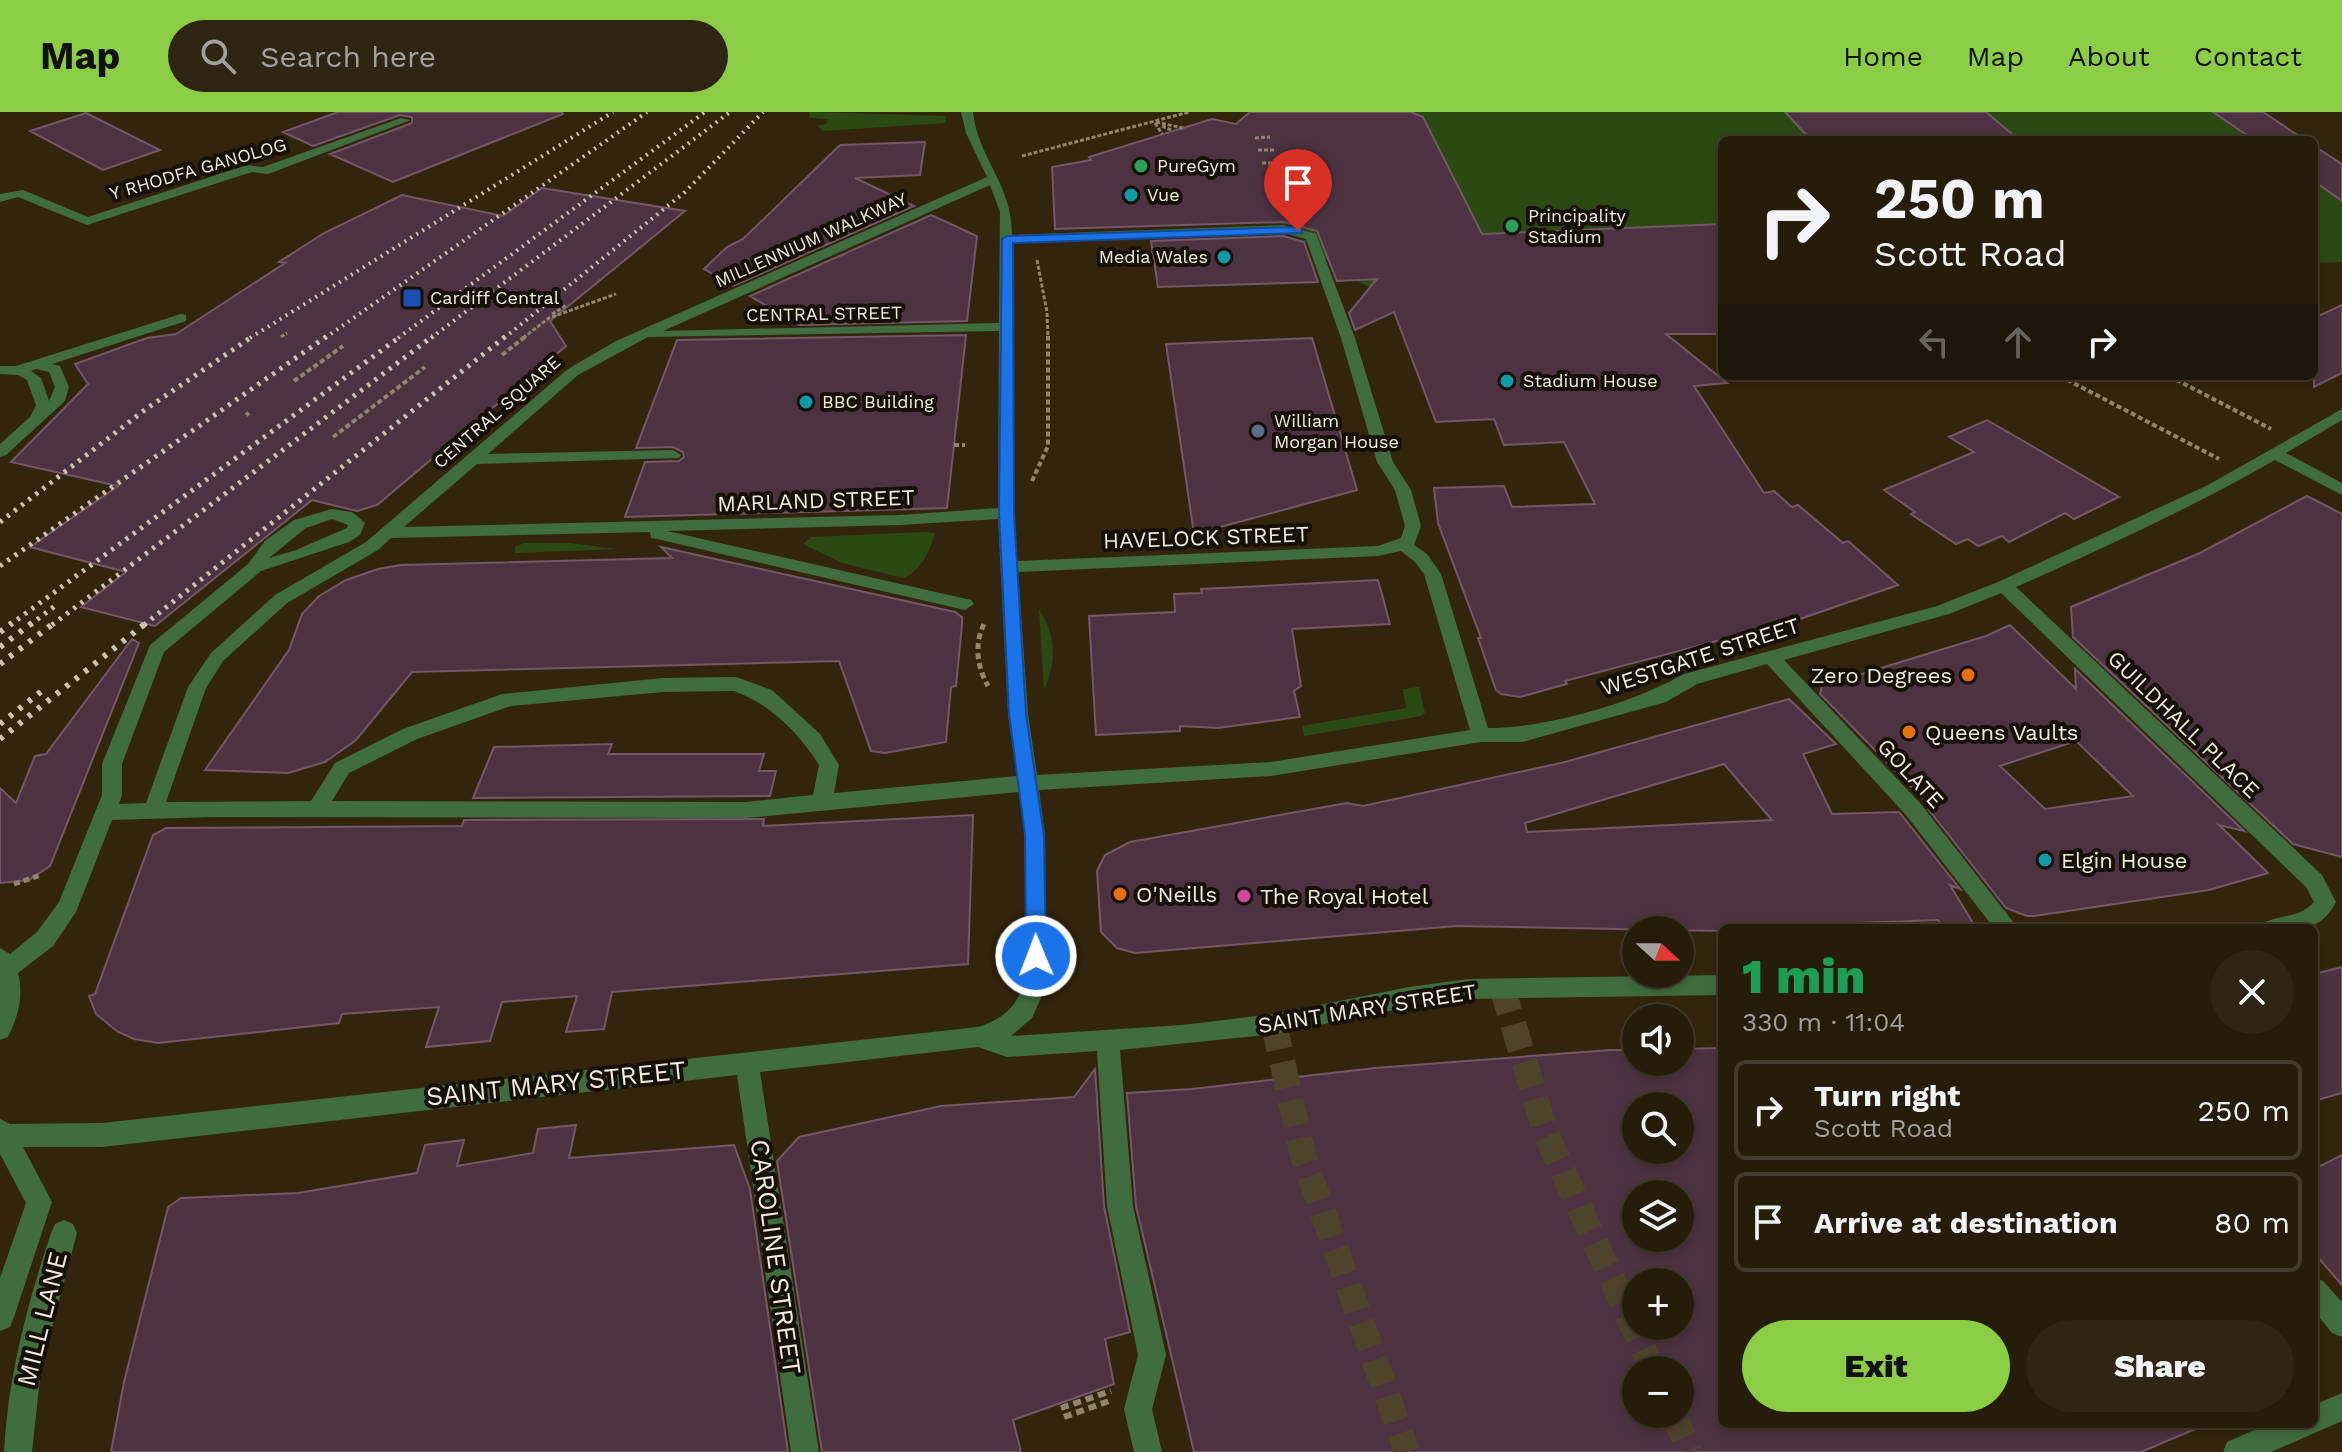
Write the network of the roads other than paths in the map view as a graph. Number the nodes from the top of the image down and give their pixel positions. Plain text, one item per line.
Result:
1 (967, 116) edge
2 (405, 120) dead end
3 (995, 178) junction
4 (0, 198) edge
5 (1007, 239) junction
6 (181, 318) dead end
7 (1006, 327) junction
8 (642, 336) junction
9 (35, 364) junction
10 (5, 369) edge
11 (2342, 414) edge
12 (36, 419) junction
13 (0, 452) edge
14 (2276, 454) junction
15 (673, 455) dead end
16 (473, 459) junction
17 (2342, 490) edge
18 (1006, 513) junction
19 (627, 527) junction
20 (388, 533) junction
21 (1403, 545) junction
22 (255, 567) junction
23 (1010, 567) junction
24 (2004, 586) junction
25 (965, 604) dead end
26 (1771, 657) junction
27 (1481, 735) junction
28 (1028, 783) junction
29 (822, 803) junction
30 (317, 809) junction
31 (153, 811) junction
32 (106, 812) junction
33 (2333, 904) edge
34 (2004, 924) edge
35 (2292, 924) edge
36 (4, 963) edge
37 (1718, 985) edge
38 (0, 1030) edge
39 (978, 1037) junction
40 (1108, 1041) junction
41 (747, 1063) junction
42 (0, 1136) edge
43 (64, 1233) dead end
44 (2318, 1295) edge
45 (0, 1317) edge
46 (2342, 1323) edge
47 (2342, 1407) edge
48 (2318, 1417) edge
49 (2293, 1428) edge
50 (18, 1452) edge
51 (805, 1452) edge
52 (1148, 1452) edge
53 (2237, 1452) edge

1 - 3 street
2 - 4 street, Y RHODFA GANOLOG
3 - 5 street
3 - 8 street, MILLENNIUM WALKWAY
5 - 7 street
5 - 21 street
6 - 9 street
7 - 8 street, CENTRAL STREET
7 - 18 street
8 - 16 street, CENTRAL SQUARE
9 - 10 street
9 - 12 street
10 - 12 street
11 - 14 street, WESTGATE STREET
12 - 13 street
14 - 17 street
14 - 24 street, WESTGATE STREET
15 - 16 street
16 - 20 street, CENTRAL SQUARE
18 - 19 street, MARLAND STREET
18 - 23 street
19 - 20 street, MARLAND STREET
19 - 25 street, MARLAND STREET
20 - 31 street, CENTRAL SQUARE
21 - 23 street, HAVELOCK STREET
21 - 27 street
22 - 22 street
22 - 32 street
23 - 28 street
24 - 26 street, WESTGATE STREET
24 - 33 street, GUILDHALL PLACE
26 - 27 street, WESTGATE STREET
26 - 34 street, GOLATE
27 - 28 street, WESTGATE STREET
28 - 29 street, WESTGATE STREET
28 - 39 street
29 - 30 street, WESTGATE STREET
29 - 30 street
30 - 31 street, WESTGATE STREET
31 - 32 street, WESTGATE STREET
32 - 36 street
33 - 35 street
36 - 38 street
37 - 40 street, SAINT MARY STREET
39 - 40 street, SAINT MARY STREET
39 - 41 street, SAINT MARY STREET
40 - 52 street
41 - 42 street, SAINT MARY STREET
41 - 51 street, CAROLINE STREET
42 - 45 street, MILL LANE
43 - 50 street, MILL LANE
44 - 46 street
47 - 48 street
49 - 53 street

